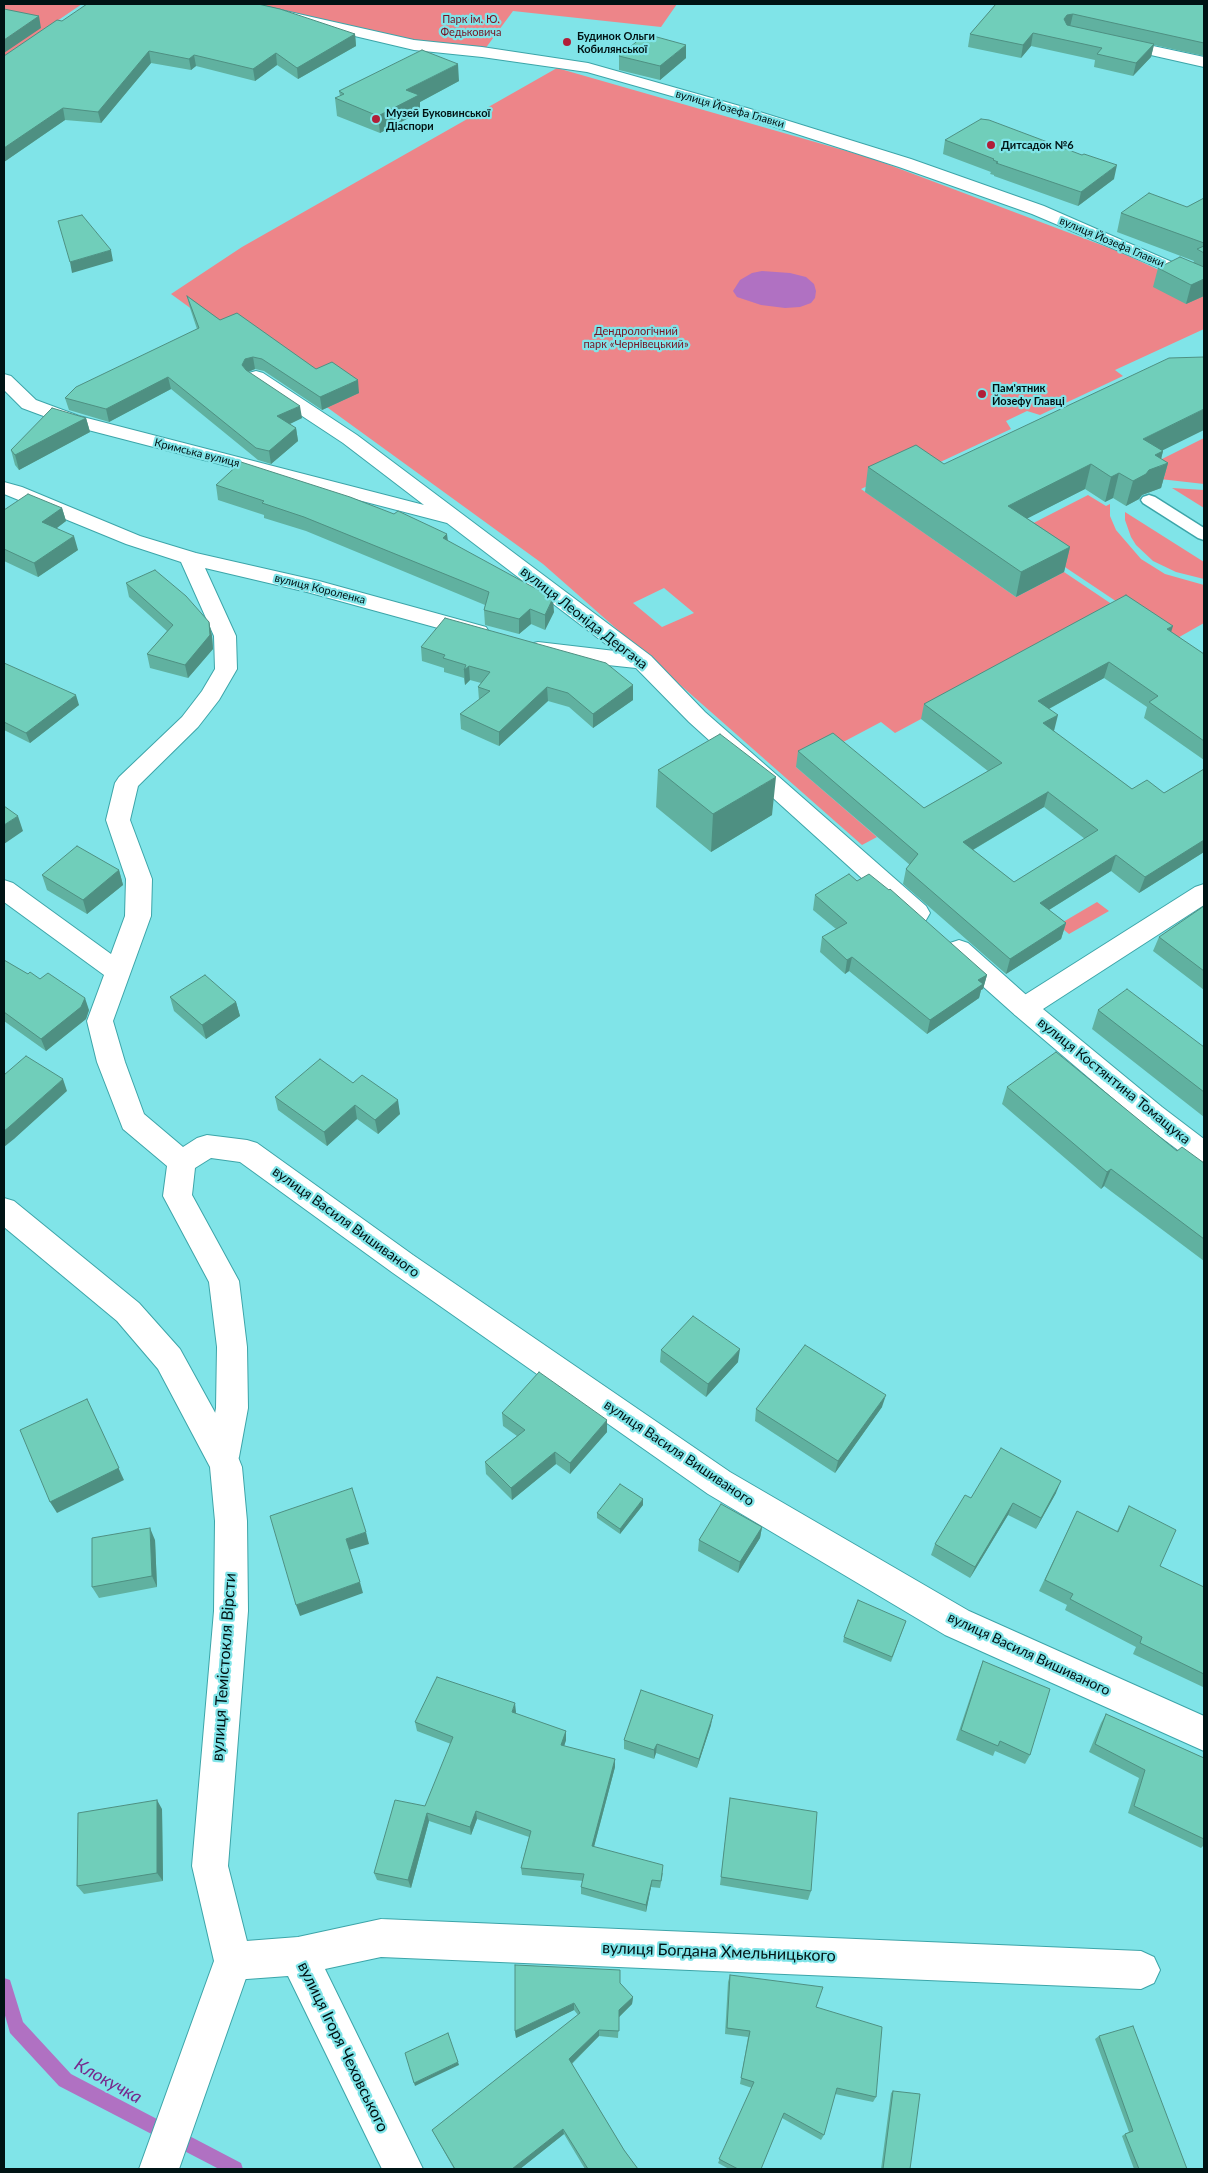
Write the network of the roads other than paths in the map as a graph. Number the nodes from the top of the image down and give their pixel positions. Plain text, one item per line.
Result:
1 (236, 4) edge
2 (1098, 39) edge
3 (1204, 62) edge
4 (1204, 282) edge
5 (256, 376) edge
6 (4, 380) edge
7 (4, 488) edge
8 (1149, 500) edge
9 (457, 520) junction
10 (1204, 535) edge
11 (190, 558) junction
12 (493, 636) edge
13 (522, 644) edge
14 (643, 661) junction
15 (4, 889) edge
16 (1204, 893) edge
17 (118, 972) junction
18 (1024, 1008) junction
19 (1204, 1154) edge
20 (182, 1162) junction
21 (4, 1210) edge
22 (223, 1457) junction
23 (1204, 1734) edge
24 (298, 1956) junction
25 (233, 1961) junction
26 (1141, 1970) dead end
27 (159, 2169) edge
28 (403, 2169) edge

1 - 4 street, вулиця Йозефа Главки
2 - 3 street
5 - 9 street, вулиця Леоніда Дергача
6 - 9 street, Кримська вулиця
7 - 11 street, вулиця Короленка
8 - 10 street
9 - 14 street, вулиця Леоніда Дергача
11 - 12 street, вулиця Короленка
11 - 17 street
13 - 14 street
14 - 18 street, вулиця Леоніда Дергача
15 - 17 street
16 - 18 street
17 - 20 street
18 - 19 street, вулиця Костянтина Томащука
20 - 22 street
20 - 23 street, вулиця Василя Вишиваного
21 - 22 street, вулиця Темістокля Вірсти
22 - 25 street, вулиця Темістокля Вірсти
24 - 25 street, вулиця Ігоря Чеховського
24 - 26 street, вулиця Богдана Хмельницького
24 - 28 street, вулиця Ігоря Чеховського
25 - 27 street

